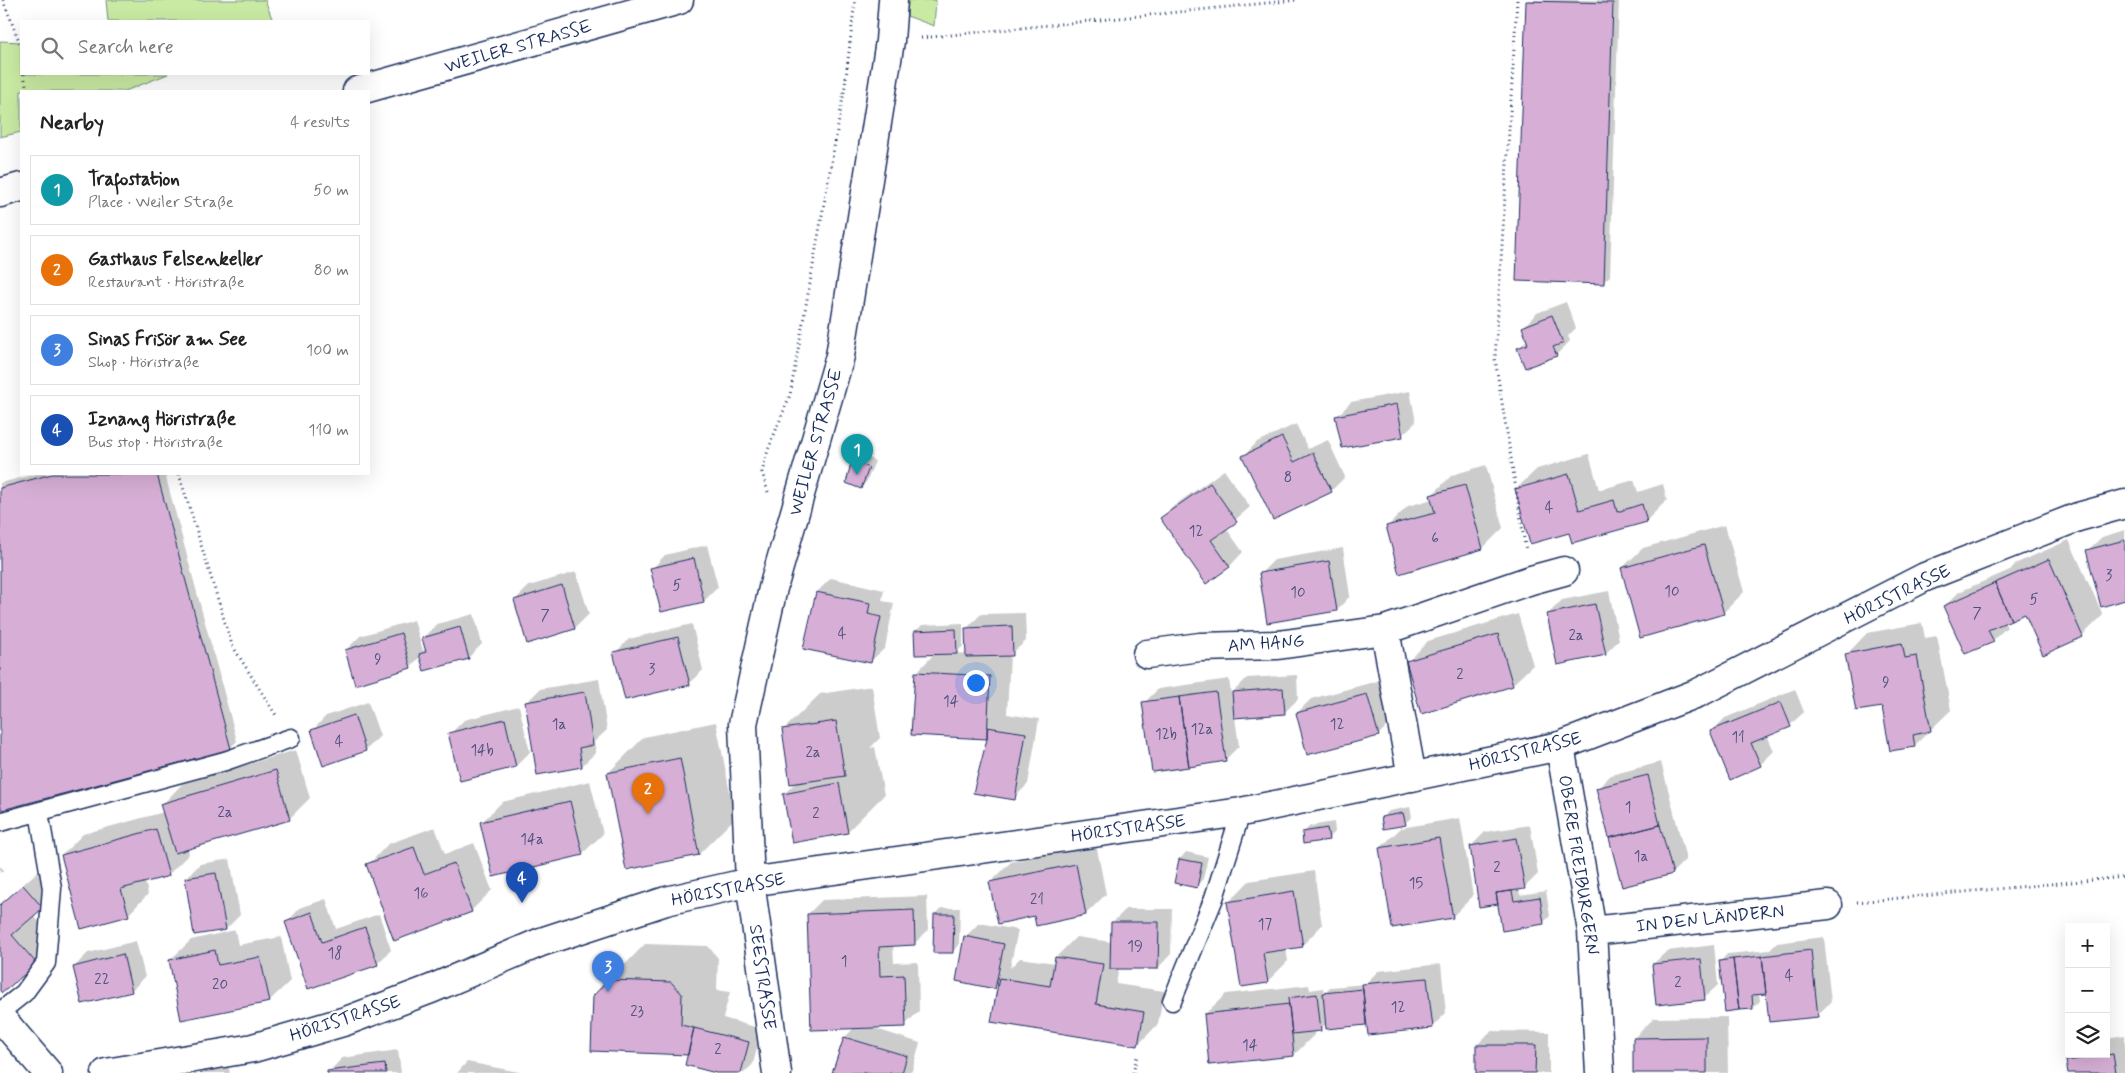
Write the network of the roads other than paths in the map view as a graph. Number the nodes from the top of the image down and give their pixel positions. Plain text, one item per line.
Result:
1 (679, 0) edge
2 (893, 0) edge
3 (361, 90) edge
4 (20, 186) edge
5 (0, 193) edge
6 (2125, 504) edge
7 (1564, 571) dead end
8 (1385, 630) junction
9 (1147, 654) dead end
10 (291, 738) road end
11 (1560, 746) junction
12 (1412, 777) junction
13 (39, 812) junction
14 (1241, 812) junction
15 (0, 822) edge
16 (750, 882) junction
17 (1828, 905) road end
18 (1592, 931) junction
19 (1172, 1001) dead end
20 (0, 1012) edge
21 (0, 1017) edge
22 (48, 1073) edge
23 (106, 1073) edge
24 (777, 1073) edge
25 (1600, 1073) edge

1 - 3 street, WEILER STRASSE
2 - 16 street, WEILER STRASSE
4 - 5 street
6 - 11 street, HÖRISTRASSE
7 - 8 street, AM HANG
8 - 9 street, AM HANG
8 - 12 street
10 - 13 lane
11 - 12 street, HÖRISTRASSE
11 - 18 street, OBERE FREIBURGERN
12 - 14 street, HÖRISTRASSE
13 - 15 lane
13 - 20 lane
14 - 16 street, HÖRISTRASSE
14 - 19 lane
16 - 23 street, HÖRISTRASSE
16 - 24 street, SEESTRASSE
17 - 18 street, IN DEN LÄNDERN
18 - 25 street, OBERE FREIBURGERN
21 - 22 street

